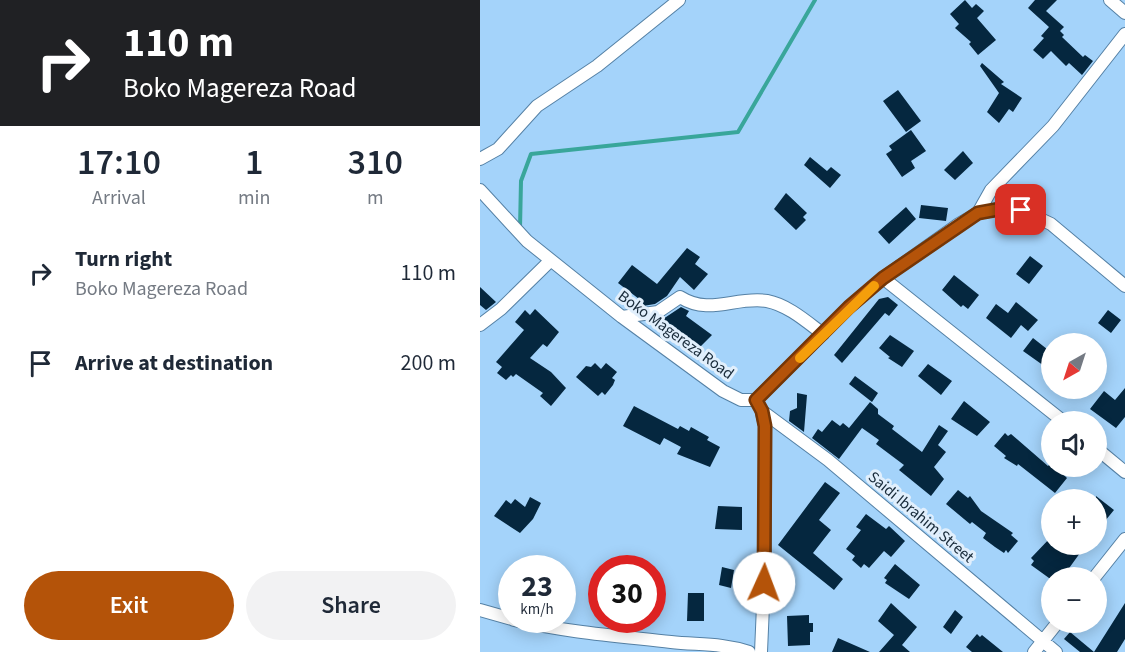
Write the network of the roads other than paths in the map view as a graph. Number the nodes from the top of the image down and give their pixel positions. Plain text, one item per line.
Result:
1 (679, 0) edge
2 (1110, 0) edge
3 (1125, 13) edge
4 (1125, 34) edge
5 (480, 159) edge
6 (480, 190) edge
7 (978, 213) junction
8 (549, 261) junction
9 (883, 278) junction
10 (1125, 286) edge
11 (622, 317) junction
12 (480, 326) edge
13 (823, 334) junction
14 (759, 406) junction
15 (1050, 411) edge
16 (1107, 457) edge
17 (1125, 472) edge
18 (1125, 539) edge
19 (1103, 567) edge
20 (480, 610) edge
21 (498, 615) edge
22 (576, 630) edge
23 (1050, 633) edge
24 (1043, 642) junction
25 (749, 652) edge
26 (761, 652) edge
27 (1034, 652) edge
28 (1056, 652) edge

1 - 5 street
2 - 3 street
4 - 7 street
6 - 8 street, Boko Magereza Road
7 - 9 street
7 - 10 street
8 - 11 street, Boko Magereza Road
8 - 12 street
9 - 13 street
9 - 15 street
11 - 13 street
11 - 14 street, Boko Magereza Road
13 - 14 street
14 - 24 street, Saidi Ibrahim Street
14 - 26 street
16 - 17 street
18 - 19 street
20 - 21 street
22 - 25 street
23 - 24 street
24 - 27 street
24 - 28 street, Saidi Ibrahim Street

